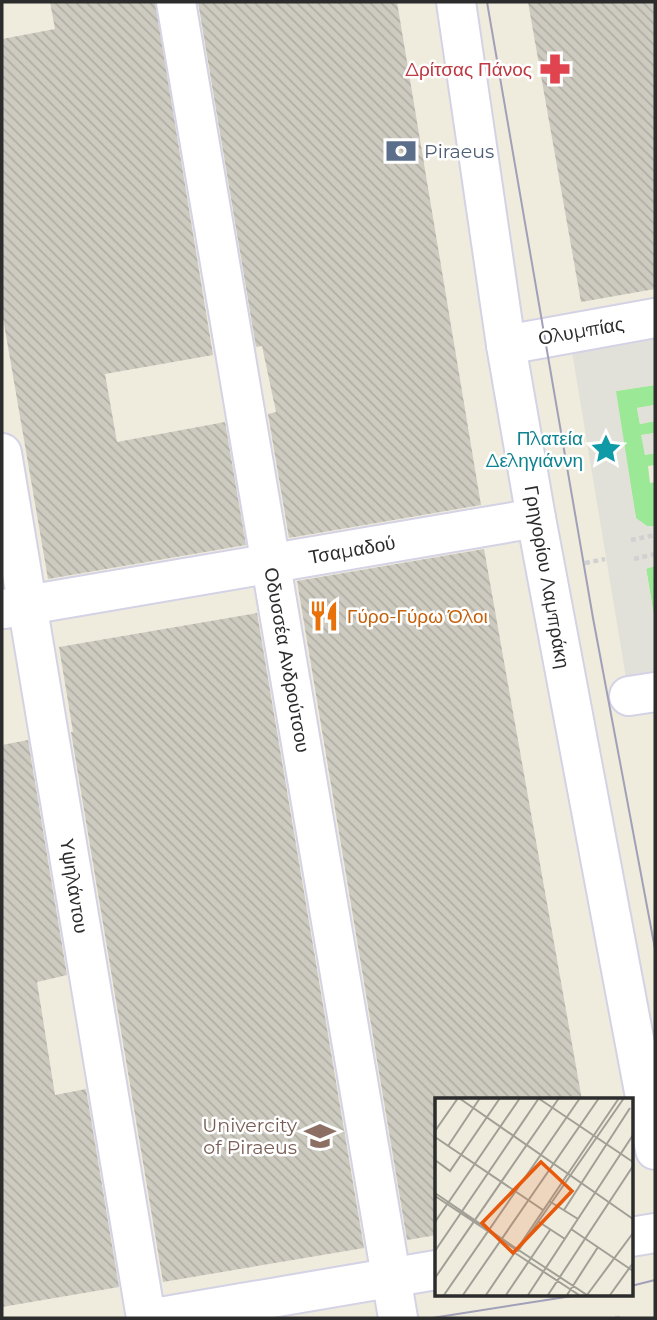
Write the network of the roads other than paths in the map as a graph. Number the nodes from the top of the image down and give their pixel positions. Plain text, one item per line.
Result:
1 (176, 2) edge
2 (456, 2) edge
3 (655, 318) edge
4 (506, 345) junction
5 (2, 453) edge
6 (536, 519) junction
7 (271, 564) junction
8 (14, 607) edge
9 (655, 1150) edge
10 (655, 1233) edge
11 (632, 1237) edge
12 (435, 1270) edge
13 (391, 1278) junction
14 (146, 1318) edge
15 (154, 1318) edge
16 (398, 1318) edge

1 - 7 street, Οδυσσέα Ανδρούτσου
2 - 4 street, Γρηγορίου Λαμπράκη
3 - 4 street, Ολυμπίας
4 - 6 street, Γρηγορίου Λαμπράκη
5 - 8 street, Υψηλάντου
6 - 7 street, Τσαμαδού
6 - 9 street, Γρηγορίου Λαμπράκη
7 - 8 street, Τσαμαδού
7 - 13 street, Οδυσσέα Ανδρούτσου
8 - 14 street, Υψηλάντου
10 - 11 street
12 - 13 street
13 - 15 street
13 - 16 street, Οδυσσέα Ανδρούτσου

